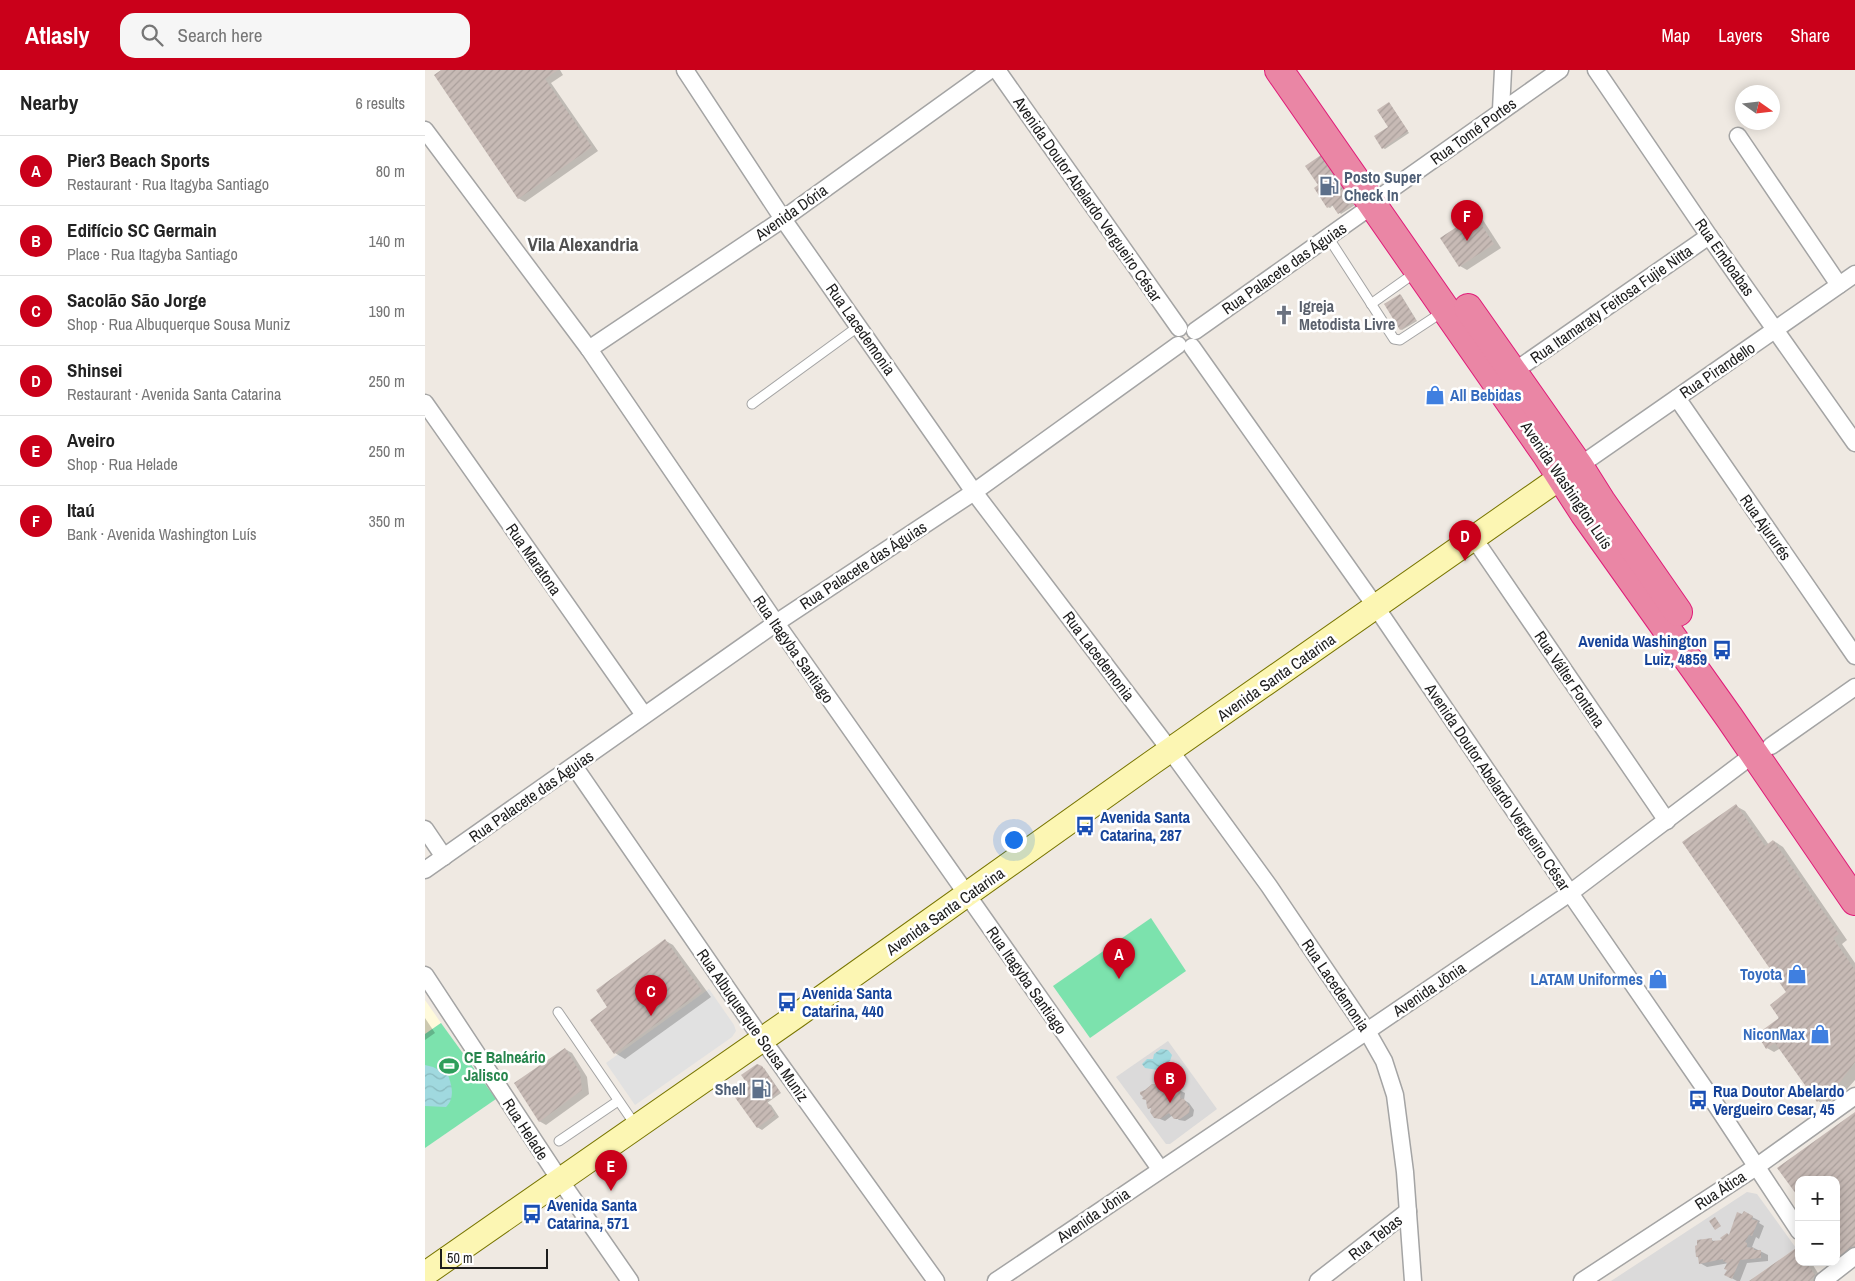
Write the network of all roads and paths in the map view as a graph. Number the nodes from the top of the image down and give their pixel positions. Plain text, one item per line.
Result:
1 (685, 70) edge
2 (990, 70) edge
3 (997, 70) edge
4 (1279, 70) edge
5 (1302, 70) edge
6 (1503, 70) edge
7 (1559, 70) edge
8 (1596, 70) edge
9 (1501, 110) junction
10 (425, 130) edge
11 (1738, 136) dead end
12 (1380, 199) junction
13 (783, 219) junction
14 (1709, 236) junction
15 (1328, 237) junction
16 (1418, 270) junction
17 (1855, 274) edge
18 (1839, 285) junction
19 (1371, 304) junction
20 (1446, 310) junction
21 (859, 326) junction
22 (1777, 330) junction
23 (1186, 338) junction
24 (589, 349) junction
25 (1513, 372) junction
26 (1677, 398) junction
27 (425, 403) edge
28 (752, 404) dead end
29 (1849, 421) edge
30 (1855, 443) edge
31 (1570, 471) junction
32 (974, 492) junction
33 (1473, 537) junction
34 (1376, 607) junction
35 (776, 623) junction
36 (1855, 656) edge
37 (1855, 687) edge
38 (644, 715) junction
39 (1170, 750) junction
40 (1763, 750) junction
41 (574, 766) junction
42 (1667, 821) junction
43 (425, 829) edge
44 (445, 857) junction
45 (425, 870) edge
46 (1855, 871) edge
47 (1570, 892) junction
48 (967, 896) junction
49 (1855, 901) edge
50 (425, 975) edge
51 (558, 1012) dead end
52 (1367, 1031) junction
53 (762, 1039) junction
54 (1855, 1096) edge
55 (618, 1101) junction
56 (636, 1127) junction
57 (559, 1141) dead end
58 (1756, 1167) junction
59 (1160, 1169) junction
60 (560, 1180) junction
61 (1408, 1212) junction
62 (1795, 1225) edge
63 (1855, 1256) edge
64 (1824, 1273) edge
65 (425, 1274) edge
66 (630, 1281) edge
67 (936, 1281) edge
68 (996, 1281) edge
69 (1318, 1281) edge
70 (1413, 1281) edge
71 (1582, 1281) edge

1 - 13 street, Rua Lacedemonia
2 - 13 street, Avenida Dória
3 - 23 street, Avenida Doutor Abelardo Vergueiro César
4 - 12 highway, Avenida Washington Luís
5 - 12 highway, Avenida Washington Luís
6 - 9 street
7 - 9 street, Rua Tomé Portes
8 - 14 street, Rua Emboabas
9 - 12 street, Rua Tomé Portes
10 - 24 street, Rua Itagyba Santiago
11 - 18 street
12 - 15 street, Rua Palacete das Águias
12 - 16 highway, Avenida Washington Luís
12 - 25 highway, Avenida Washington Luís
13 - 21 street, Rua Lacedemonia
13 - 24 street, Avenida Dória
14 - 22 street, Rua Emboabas
14 - 25 street, Rua Itamaraty Feitosa Fujie Nitta
15 - 19 lane
15 - 23 street, Rua Palacete das Águias
16 - 19 lane
16 - 20 highway, Avenida Washington Luís
17 - 18 street, Rua Pirandello
18 - 22 street, Rua Pirandello
19 - 20 lane
20 - 31 highway, Avenida Washington Luís
21 - 28 lane
21 - 32 street, Rua Lacedemonia
22 - 26 street, Rua Pirandello
22 - 29 street, Rua Emboabas
23 - 32 street, Rua Palacete das Águias
23 - 34 street, Avenida Doutor Abelardo Vergueiro César
24 - 35 street, Rua Itagyba Santiago
25 - 31 highway, Avenida Washington Luís
26 - 31 street, Rua Pirandello
26 - 36 street, Rua Ajururés
27 - 38 street, Rua Maratona
29 - 30 street, Rua Emboabas
31 - 33 street, Avenida Santa Catarina
31 - 40 highway, Avenida Washington Luís
32 - 35 street, Rua Palacete das Águias
32 - 39 street, Rua Lacedemonia
33 - 34 street, Avenida Santa Catarina
33 - 42 street, Rua Válter Fontana
34 - 39 street, Avenida Santa Catarina
34 - 47 street, Avenida Doutor Abelardo Vergueiro César
35 - 38 street, Rua Palacete das Águias
35 - 48 street, Rua Itagyba Santiago
37 - 40 street, Avenida Jônia
38 - 41 street, Rua Palacete das Águias
39 - 48 street, Avenida Santa Catarina
39 - 52 street, Rua Lacedemonia
40 - 42 street, Avenida Jônia
40 - 46 highway, Avenida Washington Luís
40 - 49 highway, Avenida Washington Luís
41 - 44 street, Rua Palacete das Águias
41 - 53 street, Rua Albuquerque Sousa Muniz
42 - 47 street, Avenida Jônia
43 - 44 street
44 - 45 street, Rua Palacete das Águias
47 - 52 street, Avenida Jônia
47 - 58 street, Avenida Doutor Abelardo Vergueiro César
48 - 53 street, Avenida Santa Catarina
48 - 59 street, Rua Itagyba Santiago
50 - 60 street, Rua Helade
51 - 55 lane
52 - 59 street, Avenida Jônia
52 - 61 street, Rua Lacedemonia
53 - 56 street, Avenida Santa Catarina
53 - 67 street, Rua Albuquerque Sousa Muniz
54 - 58 street, Rua Ática
55 - 56 lane
55 - 57 lane
56 - 60 street, Avenida Santa Catarina
58 - 62 street, Avenida Doutor Abelardo Vergueiro César
58 - 71 street, Rua Ática
59 - 68 street, Avenida Jônia
60 - 65 street, Avenida Santa Catarina
60 - 66 street, Rua Helade
61 - 69 street, Rua Tebas
61 - 70 street, Rua Lacedemonia
63 - 64 street

